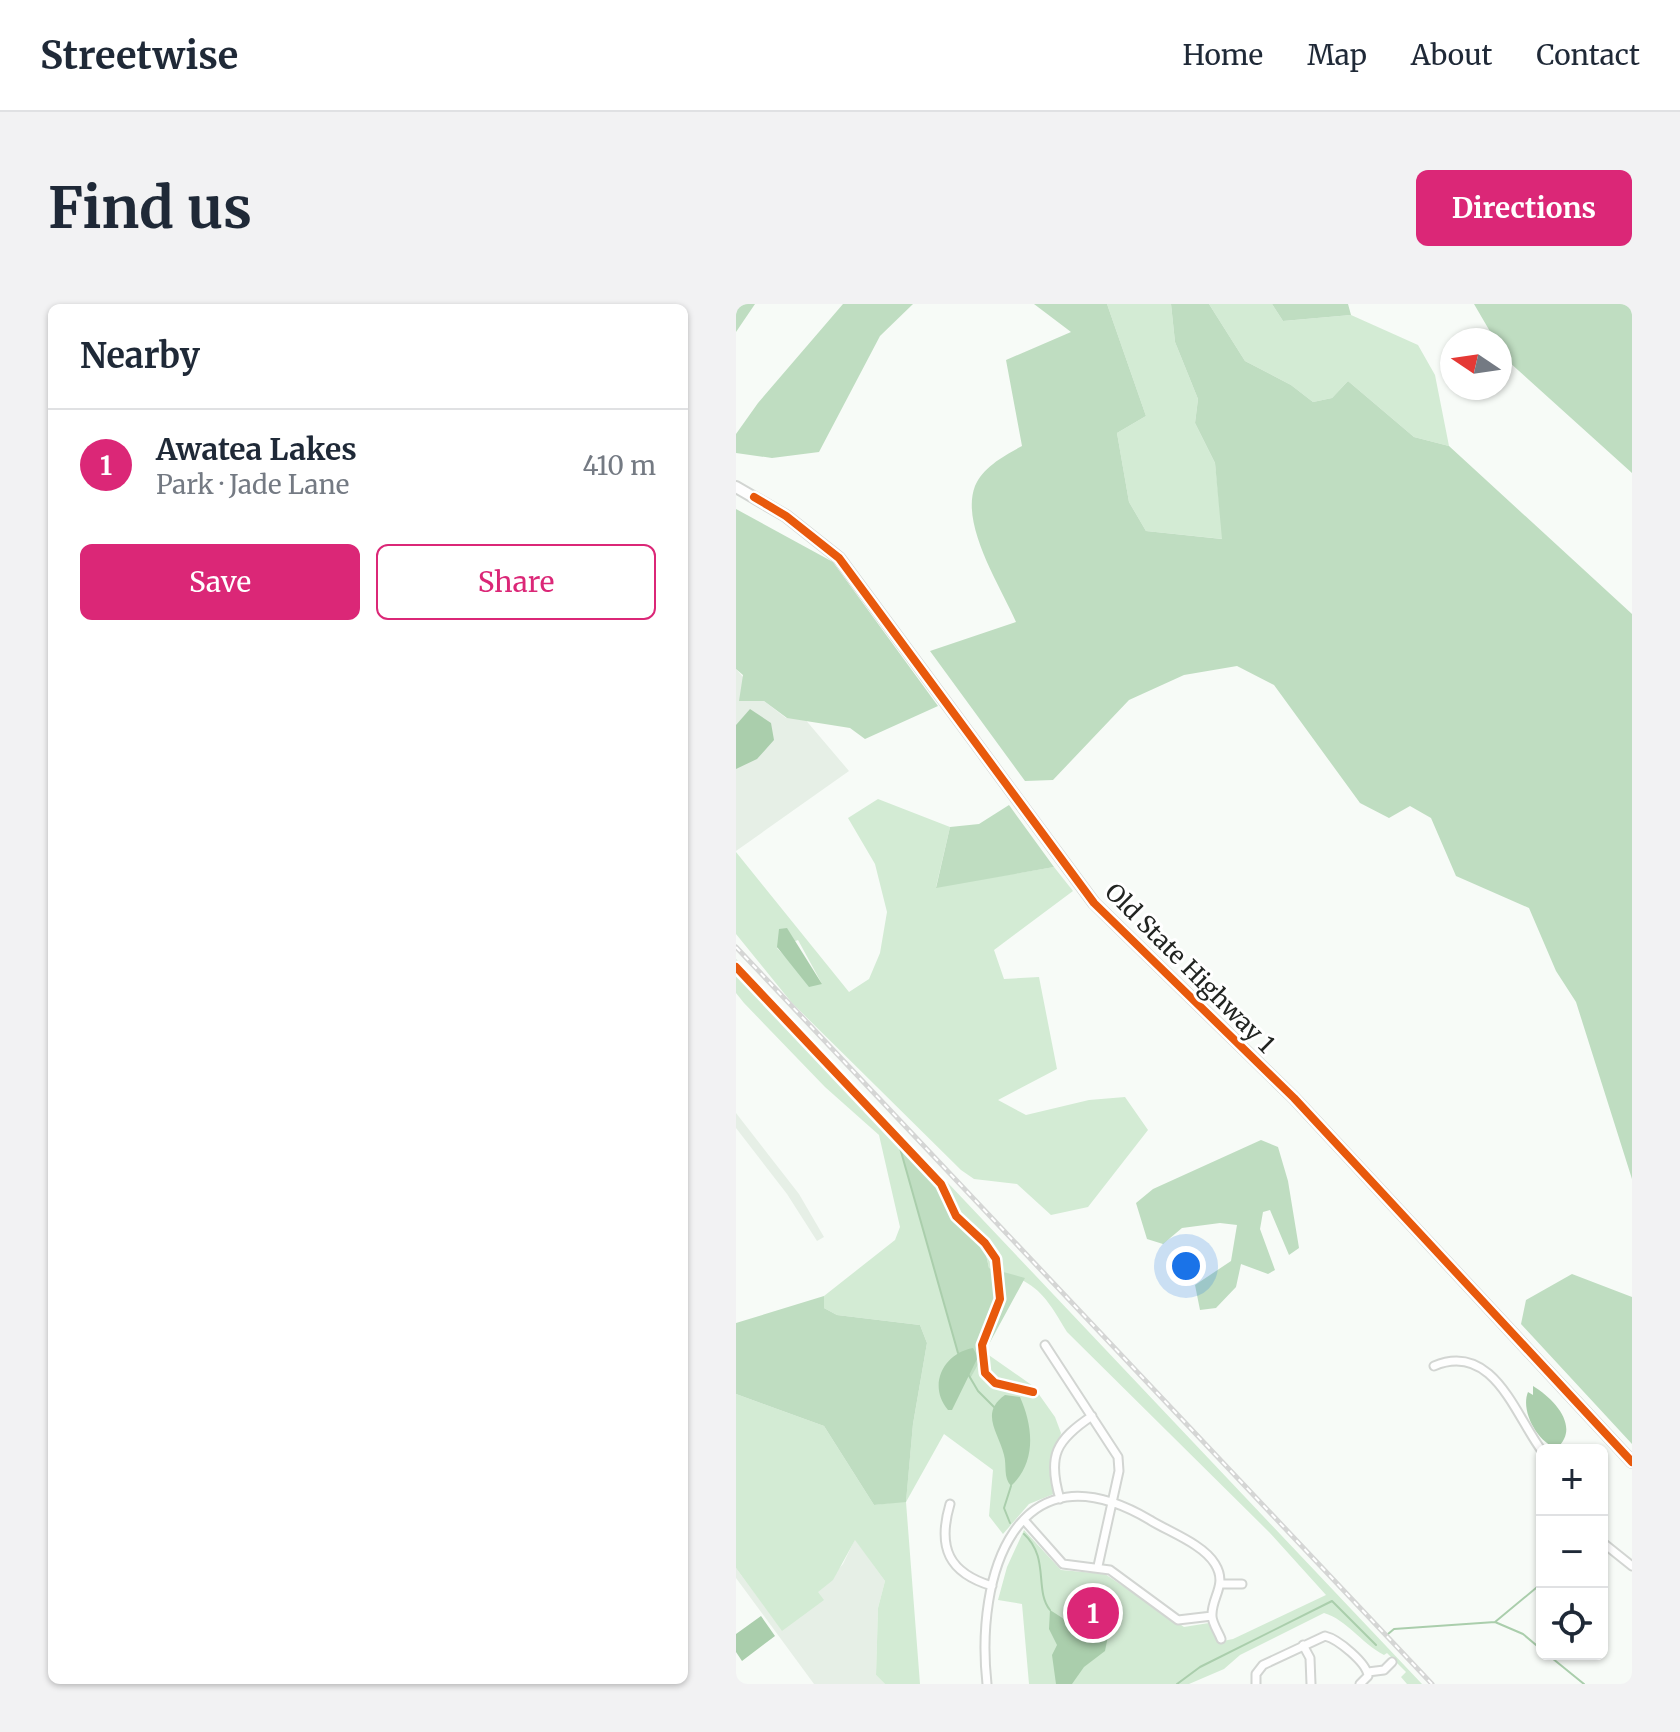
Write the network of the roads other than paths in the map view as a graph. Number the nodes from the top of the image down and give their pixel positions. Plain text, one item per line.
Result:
1 (736, 488) edge
2 (1045, 1345) dead end
3 (1434, 1366) dead end
4 (1092, 1416) junction
5 (1538, 1444) edge
6 (1620, 1451) junction
7 (1632, 1462) edge
8 (1632, 1468) edge
9 (1060, 1499) junction
10 (1113, 1502) junction
11 (950, 1504) dead end
12 (1024, 1520) junction
13 (1608, 1547) edge
14 (1098, 1566) junction
15 (1632, 1566) edge
16 (1221, 1584) junction
17 (1242, 1584) dead end
18 (992, 1586) junction
19 (1212, 1616) junction
20 (1221, 1639) dead end
21 (1303, 1645) junction
22 (1392, 1662) dead end
23 (1368, 1672) junction
24 (987, 1684) edge
25 (1256, 1684) edge
26 (1311, 1684) edge
27 (1360, 1684) edge

1 - 6 main road, Old State Highway 1
2 - 4 street
3 - 5 street
4 - 9 street
4 - 10 street
6 - 7 main road, Old State Highway 1
6 - 8 main road, Old State Highway 1
9 - 10 street
9 - 12 street
10 - 14 street
10 - 16 street
11 - 18 street
12 - 14 street
12 - 18 street
13 - 15 street
14 - 19 street
16 - 17 street
16 - 19 street
18 - 24 street
19 - 20 street
21 - 23 street
21 - 25 street
21 - 26 street
22 - 23 street
23 - 27 street

